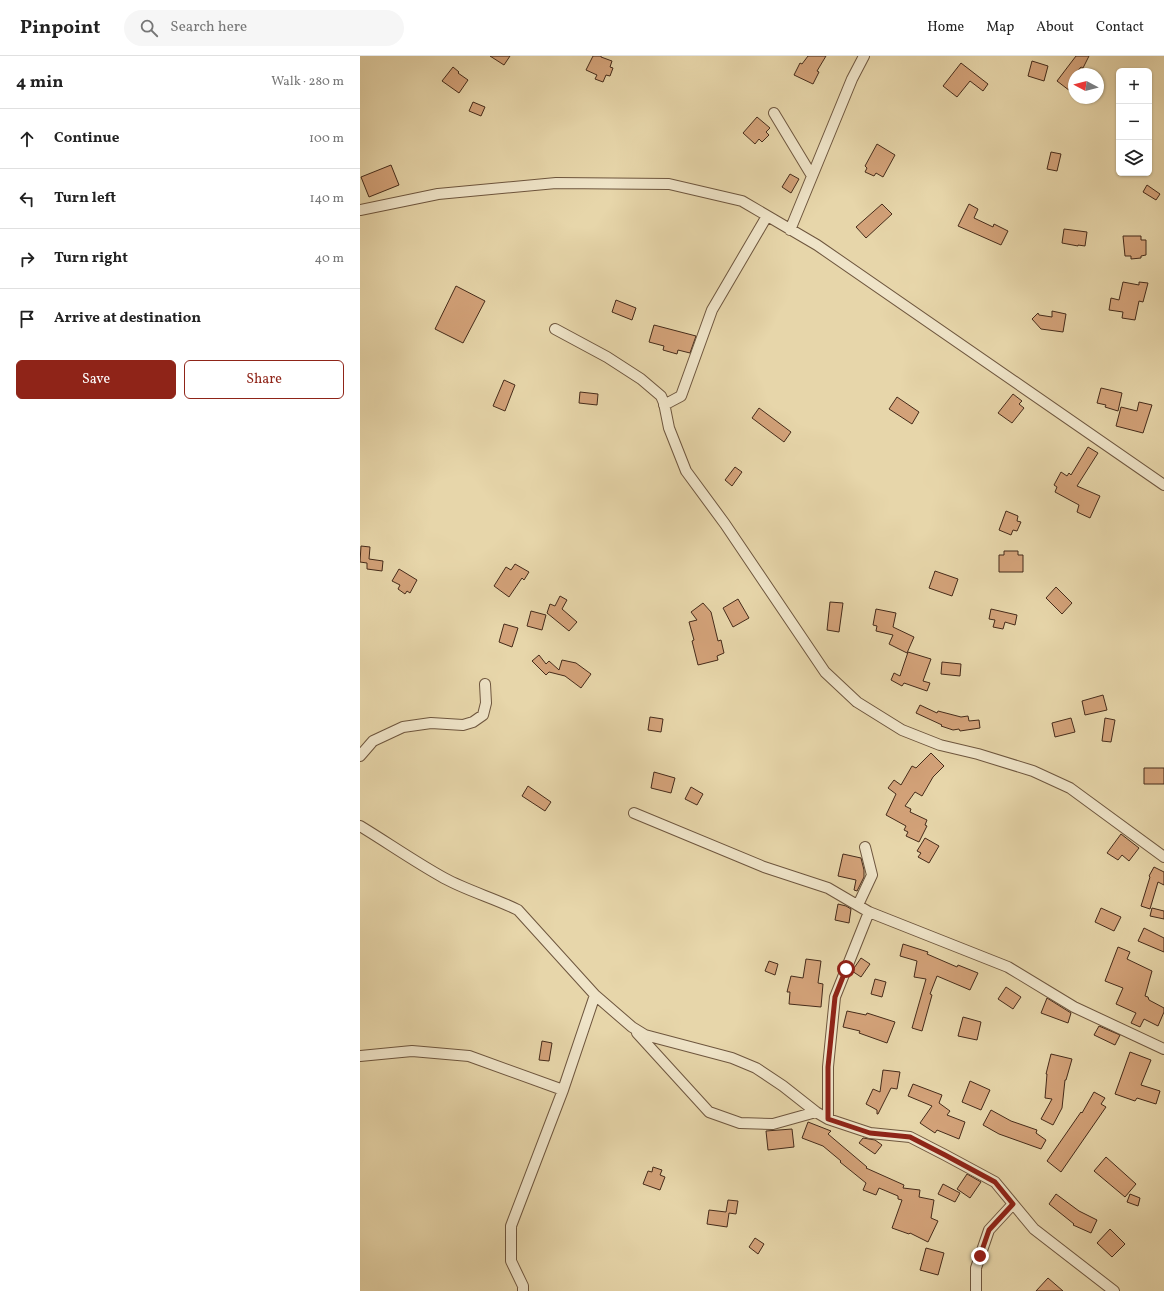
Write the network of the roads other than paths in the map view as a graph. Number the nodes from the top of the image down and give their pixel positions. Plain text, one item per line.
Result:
1 (864, 56) edge
2 (774, 113) dead end
3 (812, 176) junction
4 (360, 210) edge
5 (767, 216) junction
6 (790, 230) junction
7 (555, 329) dead end
8 (664, 405) junction
9 (1164, 485) edge
10 (485, 684) dead end
11 (360, 756) edge
12 (634, 813) dead end
13 (360, 826) edge
14 (865, 846) dead end
15 (1164, 857) edge
16 (858, 905) junction
17 (870, 912) junction
18 (595, 995) junction
19 (632, 1027) junction
20 (1164, 1049) edge
21 (360, 1056) edge
22 (563, 1090) junction
23 (816, 1112) junction
24 (828, 1119) junction
25 (1013, 1204) junction
26 (523, 1291) edge
27 (976, 1291) edge
28 (1114, 1291) edge

1 - 3 street
2 - 3 street
3 - 6 street
4 - 5 street
5 - 6 street
5 - 8 street
6 - 9 street
7 - 8 street
8 - 15 street
10 - 11 street
12 - 16 street
13 - 18 street
14 - 16 street
16 - 17 street
17 - 20 street
17 - 24 street
18 - 19 street
18 - 22 street
19 - 23 street
19 - 23 street
21 - 22 street
22 - 26 street
23 - 24 street
24 - 25 street
25 - 27 street
25 - 28 street

